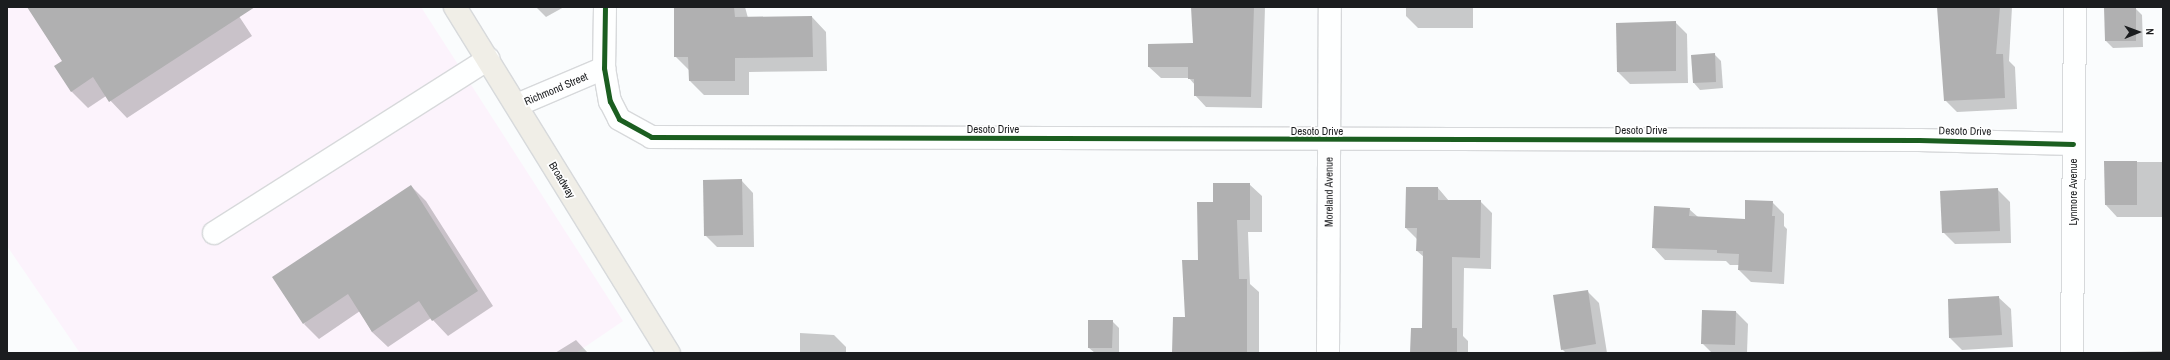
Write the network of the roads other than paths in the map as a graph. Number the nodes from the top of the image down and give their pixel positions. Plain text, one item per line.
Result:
1 (455, 7) edge
2 (605, 7) edge
3 (1330, 7) edge
4 (2075, 7) edge
5 (488, 59) junction
6 (604, 68) junction
7 (517, 105) junction
8 (1329, 141) junction
9 (2073, 144) junction
10 (214, 233) dead end
11 (669, 353) edge
12 (1328, 353) edge
13 (2072, 353) edge

1 - 5 main road, Broadway
2 - 6 street
3 - 8 street, Moreland Avenue
4 - 9 street, Lynmore Avenue
5 - 7 main road, Broadway
5 - 10 street
6 - 7 street, Richmond Street
6 - 8 street, Desoto Drive
7 - 11 main road, Broadway
8 - 9 street, Desoto Drive
8 - 12 street, Moreland Avenue
9 - 13 street, Lynmore Avenue

